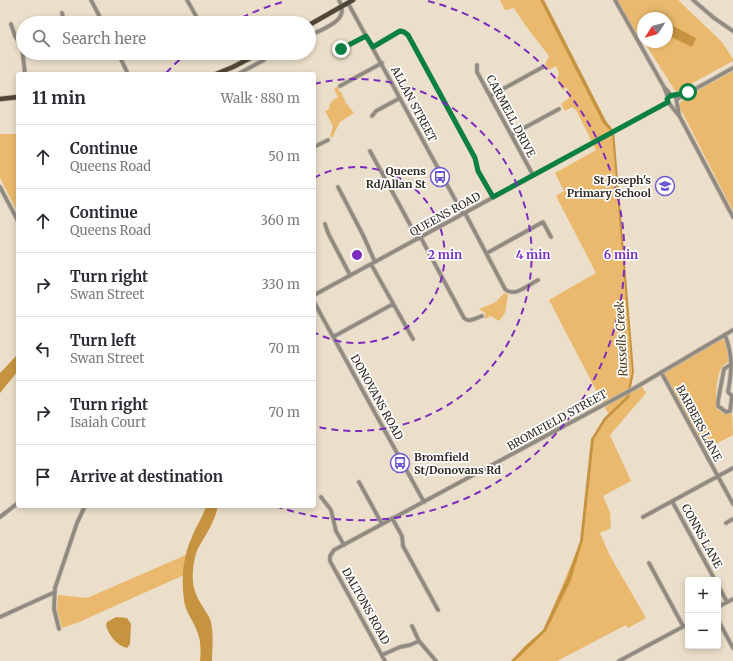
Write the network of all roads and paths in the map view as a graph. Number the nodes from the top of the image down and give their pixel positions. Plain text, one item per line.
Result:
1 (91, 0) edge
2 (187, 0) edge
3 (339, 0) edge
4 (353, 0) edge
5 (615, 0) edge
6 (693, 0) edge
7 (348, 3) junction
8 (343, 6) junction
9 (62, 13) dead end
10 (63, 16) edge
11 (99, 16) edge
12 (195, 16) edge
13 (316, 21) edge
14 (11, 24) dead end
15 (733, 31) edge
16 (316, 32) edge
17 (366, 36) junction
18 (16, 38) edge
19 (373, 47) junction
20 (341, 49) dead end
21 (23, 60) edge
22 (121, 60) edge
23 (246, 60) edge
24 (264, 60) dead end
25 (382, 63) junction
26 (477, 65) dead end
27 (542, 67) dead end
28 (733, 68) edge
29 (25, 72) edge
30 (127, 72) edge
31 (221, 72) edge
32 (242, 72) edge
33 (339, 86) dead end
34 (490, 96) junction
35 (16, 97) edge
36 (400, 98) junction
37 (0, 99) edge
38 (672, 99) junction
39 (559, 109) dead end
40 (372, 116) dead end
41 (511, 135) junction
42 (328, 140) dead end
43 (316, 146) edge
44 (370, 152) dead end
45 (533, 175) junction
46 (0, 187) edge
47 (338, 187) dead end
48 (493, 197) junction
49 (464, 214) junction
50 (16, 216) edge
51 (733, 217) edge
52 (325, 224) dead end
53 (551, 238) dead end
54 (420, 239) junction
55 (487, 253) junction
56 (373, 263) junction
57 (350, 275) junction
58 (538, 280) dead end
59 (316, 292) edge
60 (394, 304) junction
61 (316, 305) edge
62 (482, 316) dead end
63 (733, 330) edge
64 (725, 335) junction
65 (333, 337) junction
66 (413, 339) dead end
67 (730, 365) junction
68 (661, 372) junction
69 (719, 392) junction
70 (728, 392) junction
71 (733, 468) edge
72 (718, 476) junction
73 (359, 482) dead end
74 (321, 497) dead end
75 (672, 501) junction
76 (424, 502) junction
77 (733, 504) edge
78 (16, 505) edge
79 (84, 508) edge
80 (0, 517) edge
81 (643, 517) dead end
82 (392, 518) junction
83 (733, 519) edge
84 (726, 523) dead end
85 (382, 524) junction
86 (344, 545) junction
87 (330, 560) joint
88 (649, 563) dead end
89 (713, 577) edge
90 (721, 591) edge
91 (55, 592) junction
92 (733, 599) edge
93 (727, 602) junction
94 (721, 605) edge
95 (438, 610) dead end
96 (0, 617) edge
97 (412, 626) dead end
98 (683, 626) joint
99 (721, 626) edge
100 (59, 629) dead end
101 (419, 641) junction
102 (733, 648) edge
103 (382, 655) junction
104 (625, 660) edge
105 (385, 661) edge
106 (436, 661) edge
107 (619, 661) edge

1 - 11 street
2 - 12 street
3 - 8 street
4 - 7 main road
5 - 38 street
6 - 15 street
7 - 8 main road
7 - 17 street, ALLAN STREET
8 - 13 main road
8 - 16 street
9 - 10 street
14 - 18 street
17 - 19 street, ALLAN STREET
17 - 20 street
19 - 25 street, ALLAN STREET
19 - 48 street
21 - 29 street
22 - 30 street
23 - 31 main road
24 - 32 street
25 - 33 street
25 - 36 street, ALLAN STREET
26 - 34 street, CARMELL DRIVE
27 - 34 street
28 - 38 street, QUEENS ROAD
34 - 41 street, CARMELL DRIVE
35 - 37 main road
36 - 40 street
36 - 49 street, ALLAN STREET
38 - 45 street, QUEENS ROAD
38 - 51 street
39 - 41 street
41 - 45 street, CARMELL DRIVE
42 - 43 street
44 - 54 street
45 - 48 street, QUEENS ROAD
46 - 50 street
47 - 56 street
48 - 49 street, QUEENS ROAD
49 - 54 street, QUEENS ROAD
49 - 55 street, ALLAN STREET
52 - 57 street
53 - 55 street
54 - 56 street, QUEENS ROAD
54 - 62 street
55 - 58 street, ALLAN STREET
56 - 57 street, QUEENS ROAD
56 - 60 street
57 - 59 street, QUEENS ROAD
60 - 65 street
60 - 66 street
61 - 65 street, DONOVANS ROAD
63 - 64 street, BROMFIELD STREET
64 - 67 street
64 - 68 street, BROMFIELD STREET
65 - 76 street, DONOVANS ROAD
67 - 69 street
67 - 70 street
68 - 72 street, BARBERS LANE
68 - 76 street, BROMFIELD STREET
69 - 70 street
69 - 70 street
71 - 72 street
72 - 75 street
72 - 77 street, BARBERS LANE
73 - 85 street
74 - 86 street
75 - 81 street
75 - 89 street, CONNS LANE
76 - 82 street, BROMFIELD STREET
78 - 80 street
79 - 91 street
82 - 85 street, BROMFIELD STREET
82 - 95 street
83 - 84 street
85 - 86 street, BROMFIELD STREET
86 - 87 street, BROMFIELD STREET
87 - 103 street, DALTONS ROAD
88 - 98 street
90 - 93 street, CONNS LANE
91 - 96 street
91 - 100 street
92 - 93 street
93 - 94 street
97 - 101 street
98 - 104 street
99 - 102 street
101 - 103 street
101 - 106 street
103 - 105 street, DALTONS ROAD
104 - 107 street

